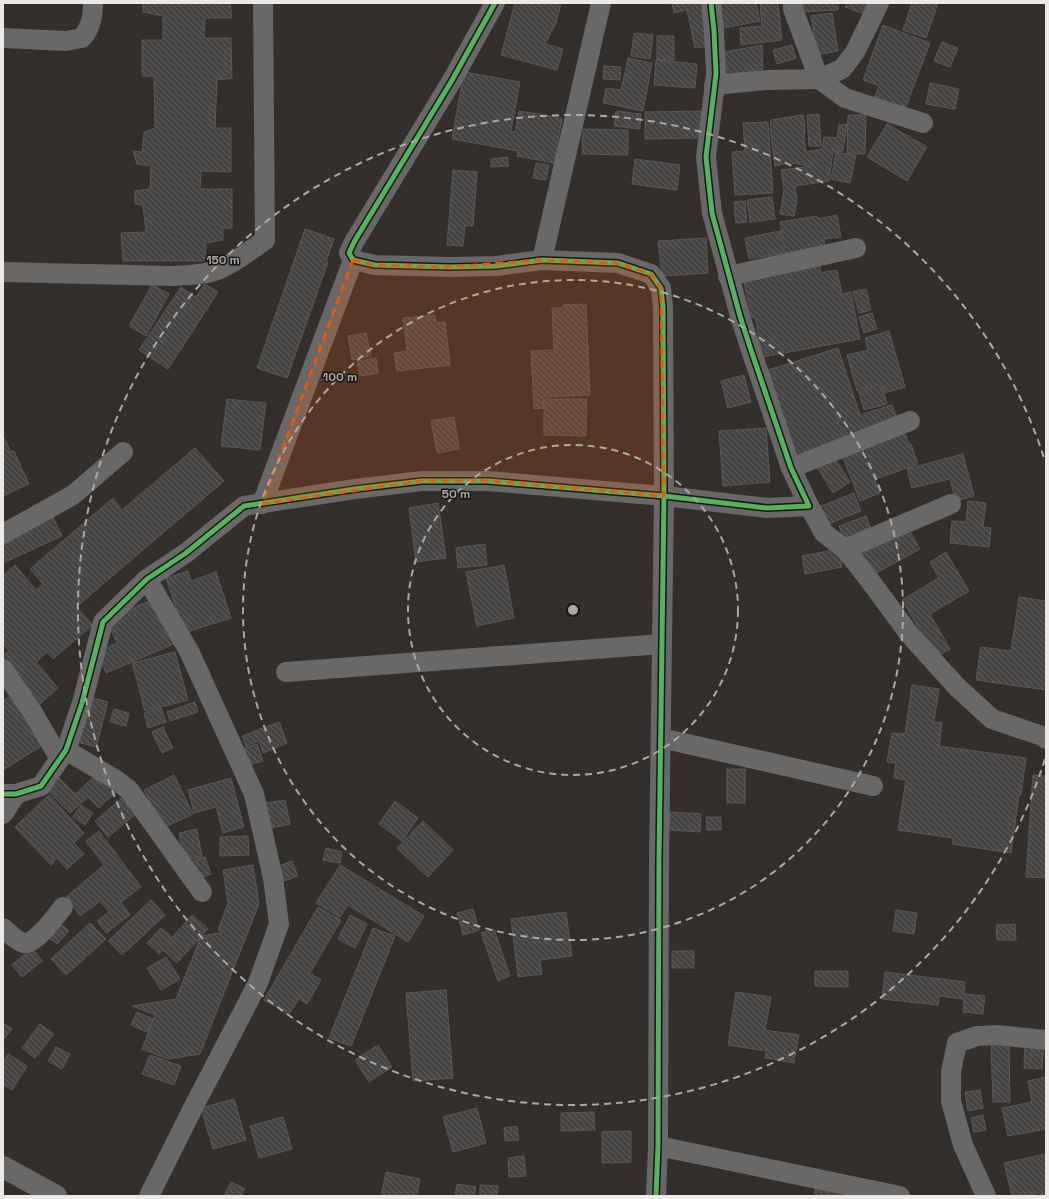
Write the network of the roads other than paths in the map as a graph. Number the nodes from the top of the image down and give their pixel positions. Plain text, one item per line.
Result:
1 (93, 3) edge
2 (263, 3) edge
3 (494, 3) edge
4 (601, 3) edge
5 (711, 3) edge
6 (792, 3) edge
7 (879, 3) edge
8 (3, 38) edge
9 (819, 79) junction
10 (714, 85) junction
11 (923, 124) dead end
12 (856, 248) dead end
13 (353, 260) junction
14 (542, 260) junction
15 (3, 272) edge
16 (728, 276) junction
17 (910, 422) dead end
18 (123, 452) dead end
19 (791, 468) junction
20 (664, 496) junction
21 (262, 504) junction
22 (951, 504) dead end
23 (809, 506) junction
24 (3, 534) edge
25 (845, 549) junction
26 (147, 579) junction
27 (662, 644) junction
28 (3, 670) edge
29 (286, 672) dead end
30 (661, 738) junction
31 (1046, 739) edge
32 (63, 755) junction
33 (873, 786) dead end
34 (10, 794) edge
35 (3, 814) edge
36 (202, 892) dead end
37 (63, 907) dead end
38 (3, 928) edge
39 (1046, 1040) edge
40 (658, 1146) junction
41 (3, 1167) edge
42 (56, 1196) edge
43 (149, 1196) edge
44 (656, 1196) edge
45 (900, 1196) edge
46 (986, 1196) edge

1 - 8 street
2 - 15 street
3 - 13 street
4 - 14 street
5 - 10 street
6 - 9 street
7 - 9 street
9 - 10 street
9 - 11 street
10 - 16 street
12 - 16 street
13 - 14 street
13 - 21 street
14 - 20 street
16 - 19 street
17 - 19 street
18 - 24 street
19 - 23 street
20 - 21 street
20 - 23 street
20 - 27 street
21 - 26 street
22 - 25 street
23 - 25 street
25 - 31 street
26 - 32 street
26 - 43 street
27 - 29 street
27 - 30 street
28 - 32 street
30 - 33 street
30 - 40 street
32 - 34 street
32 - 36 street
34 - 35 street
37 - 38 street
39 - 46 street
40 - 44 street
40 - 45 street
41 - 42 street

